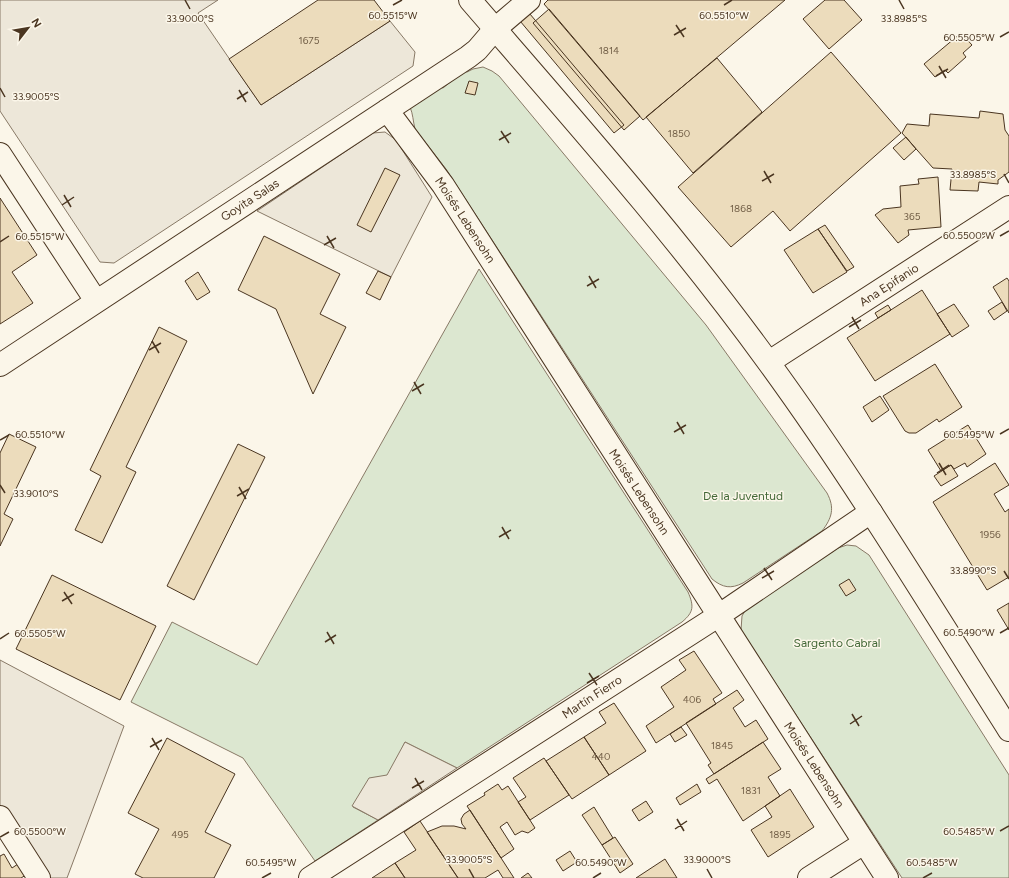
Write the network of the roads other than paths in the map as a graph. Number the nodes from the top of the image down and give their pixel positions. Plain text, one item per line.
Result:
1 (470, 0) edge
2 (529, 0) edge
3 (495, 29) junction
4 (387, 110) junction
5 (0, 154) edge
6 (1009, 207) edge
7 (96, 301) junction
8 (769, 362) junction
9 (0, 365) edge
10 (871, 512) junction
11 (718, 616) junction
12 (1009, 730) edge
13 (0, 817) edge
14 (864, 843) junction
15 (39, 878) edge
16 (310, 878) edge
17 (809, 878) edge
18 (887, 878) edge

1 - 3 street
2 - 3 street, Goyita Salas
3 - 4 street, Goyita Salas
3 - 8 street
4 - 7 street, Goyita Salas
4 - 11 street, Moisés Lebensohn
5 - 7 street
6 - 8 street, Ana Epifanio
7 - 9 street, Goyita Salas
8 - 10 street
10 - 11 street, Martín Fierro
10 - 12 street
11 - 14 street, Moisés Lebensohn
11 - 16 street, Martín Fierro
13 - 15 street
14 - 17 street
14 - 18 street, Moisés Lebensohn

